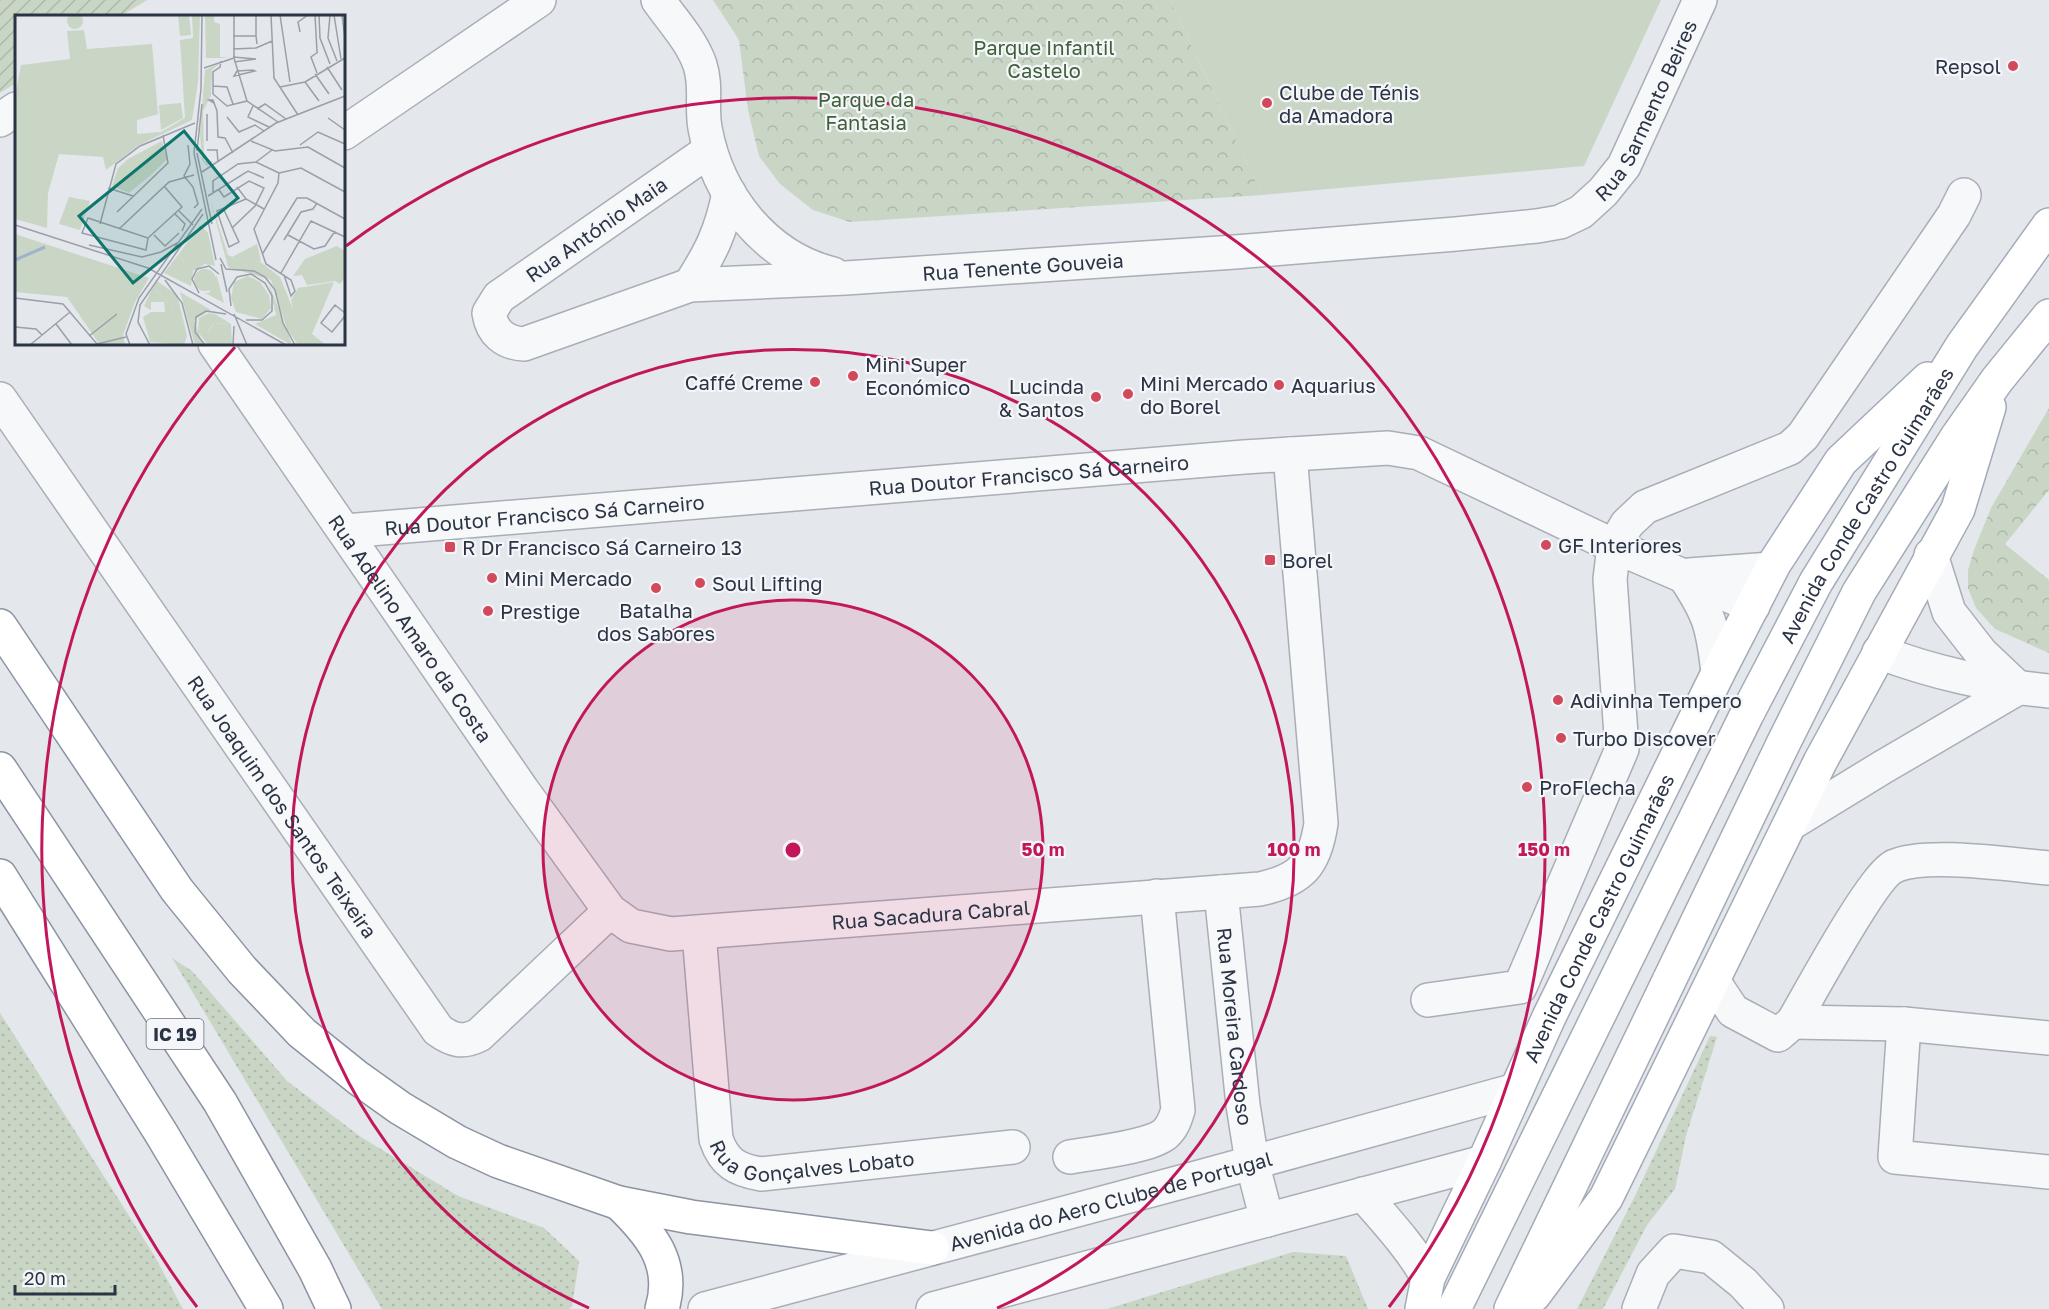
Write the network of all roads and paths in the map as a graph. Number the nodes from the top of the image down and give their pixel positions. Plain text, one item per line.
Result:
1 (539, 0) edge
2 (658, 0) edge
3 (1700, 0) edge
4 (15, 110) edge
5 (0, 120) edge
6 (345, 132) edge
7 (710, 150) junction
8 (729, 193) junction
9 (1964, 195) dead end
10 (1581, 212) joint
11 (2049, 225) edge
12 (846, 278) junction
13 (690, 285) junction
14 (489, 313) joint
15 (2049, 316) edge
16 (217, 345) edge
17 (1962, 346) junction
18 (1997, 380) junction
19 (0, 399) edge
20 (1290, 454) junction
21 (345, 531) junction
22 (1614, 546) junction
23 (1931, 555) junction
24 (1772, 569) junction
25 (1684, 576) junction
26 (1753, 606) junction
27 (1796, 622) junction
28 (0, 626) edge
29 (1837, 637) junction
30 (1879, 652) junction
31 (1718, 673) junction
32 (2033, 690) edge
33 (0, 770) edge
34 (1790, 824) junction
35 (2049, 868) edge
36 (0, 876) edge
37 (1221, 892) junction
38 (1157, 896) junction
39 (610, 911) junction
40 (699, 933) junction
41 (1713, 981) junction
42 (1428, 1000) dead end
43 (1792, 1022) junction
44 (1904, 1024) junction
45 (2049, 1038) edge
46 (1535, 1051) junction
47 (1516, 1090) junction
48 (1563, 1090) junction
49 (1641, 1126) junction
50 (1595, 1135) junction
51 (1013, 1147) dead end
52 (1533, 1148) junction
53 (1070, 1157) dead end
54 (1252, 1162) junction
55 (1484, 1162) junction
56 (2049, 1173) edge
57 (1364, 1194) junction
58 (619, 1203) junction
59 (1267, 1220) junction
60 (932, 1248) junction
61 (1425, 1294) edge
62 (266, 1309) edge
63 (334, 1309) edge
64 (662, 1309) edge
65 (705, 1309) edge
66 (933, 1309) edge
67 (1454, 1309) edge
68 (1511, 1309) edge
69 (1524, 1309) edge
70 (1640, 1309) edge
71 (1767, 1309) edge

1 - 6 street
2 - 7 street
3 - 10 street, Rua Sarmento Beires
4 - 5 street
7 - 8 street
7 - 14 street, Rua António Maia
8 - 12 street
8 - 13 street
9 - 22 street, Avenida Conde Castro Guimarães
10 - 12 street, Rua Tenente Gouveia
11 - 17 main road, Avenida Conde Castro Guimarães
12 - 13 street, Rua Tenente Gouveia
13 - 14 street, Rua Tenente Gouveia
15 - 18 main road, Avenida Conde Castro Guimarães
16 - 21 street, Rua Adelino Amaro da Costa
17 - 24 main road, Avenida Conde Castro Guimarães
17 - 27 main road, Avenida Conde Castro Guimarães
18 - 23 main road, Avenida Conde Castro Guimarães
18 - 29 main road, Avenida Conde Castro Guimarães
19 - 39 street, Rua Joaquim dos Santos Teixeira
20 - 21 street, Rua Doutor Francisco Sá Carneiro
20 - 22 street, Rua Doutor Francisco Sá Carneiro
20 - 37 street, Rua Sacadura Cabral
21 - 39 street, Rua Adelino Amaro da Costa
22 - 25 street, Rua Doutor Francisco Sá Carneiro
22 - 42 street, Avenida Conde Castro Guimarães
23 - 30 main road, Avenida Conde Castro Guimarães
23 - 32 street
24 - 25 street, Rua Doutor Francisco Sá Carneiro
24 - 26 main road, Avenida Conde Castro Guimarães
25 - 26 street, Rua Doutor Francisco Sá Carneiro
25 - 31 street
26 - 27 main road
26 - 31 main road, Avenida Conde Castro Guimarães
27 - 29 main road
27 - 48 main road, Avenida Conde Castro Guimarães
28 - 58 main road
29 - 30 main road
29 - 50 main road, Avenida Conde Castro Guimarães
30 - 32 street
30 - 34 main road, Avenida Conde Castro Guimarães
31 - 46 main road, Avenida Conde Castro Guimarães
32 - 34 street
33 - 63 main road, IC 19
34 - 41 main road, Avenida Conde Castro Guimarães
35 - 43 street
36 - 62 main road
37 - 38 street, Rua Sacadura Cabral
37 - 54 street, Rua Moreira Cardoso
38 - 40 street, Rua Sacadura Cabral
38 - 53 street
39 - 40 street, Rua Sacadura Cabral
40 - 51 street, Rua Gonçalves Lobato
41 - 43 street
41 - 49 main road, Avenida Conde Castro Guimarães
43 - 44 street
44 - 45 street
44 - 56 street
46 - 47 main road, Avenida Conde Castro Guimarães
46 - 48 main road
47 - 54 street, Avenida do Aero Clube de Portugal
47 - 55 main road, Avenida Conde Castro Guimarães
48 - 50 main road
48 - 52 main road, Avenida Conde Castro Guimarães
49 - 50 main road
49 - 69 main road, Avenida Conde Castro Guimarães
50 - 52 main road
50 - 68 main road, Avenida Conde Castro Guimarães
52 - 55 main road
52 - 67 main road, Avenida Conde Castro Guimarães
54 - 59 street, Rua Moreira Cardoso
54 - 60 street, Avenida do Aero Clube de Portugal
55 - 57 street
55 - 61 main road, Avenida Conde Castro Guimarães
57 - 59 street
57 - 61 street
58 - 60 main road
58 - 64 main road
59 - 66 street
60 - 65 street, Avenida do Aero Clube de Portugal
70 - 71 street

